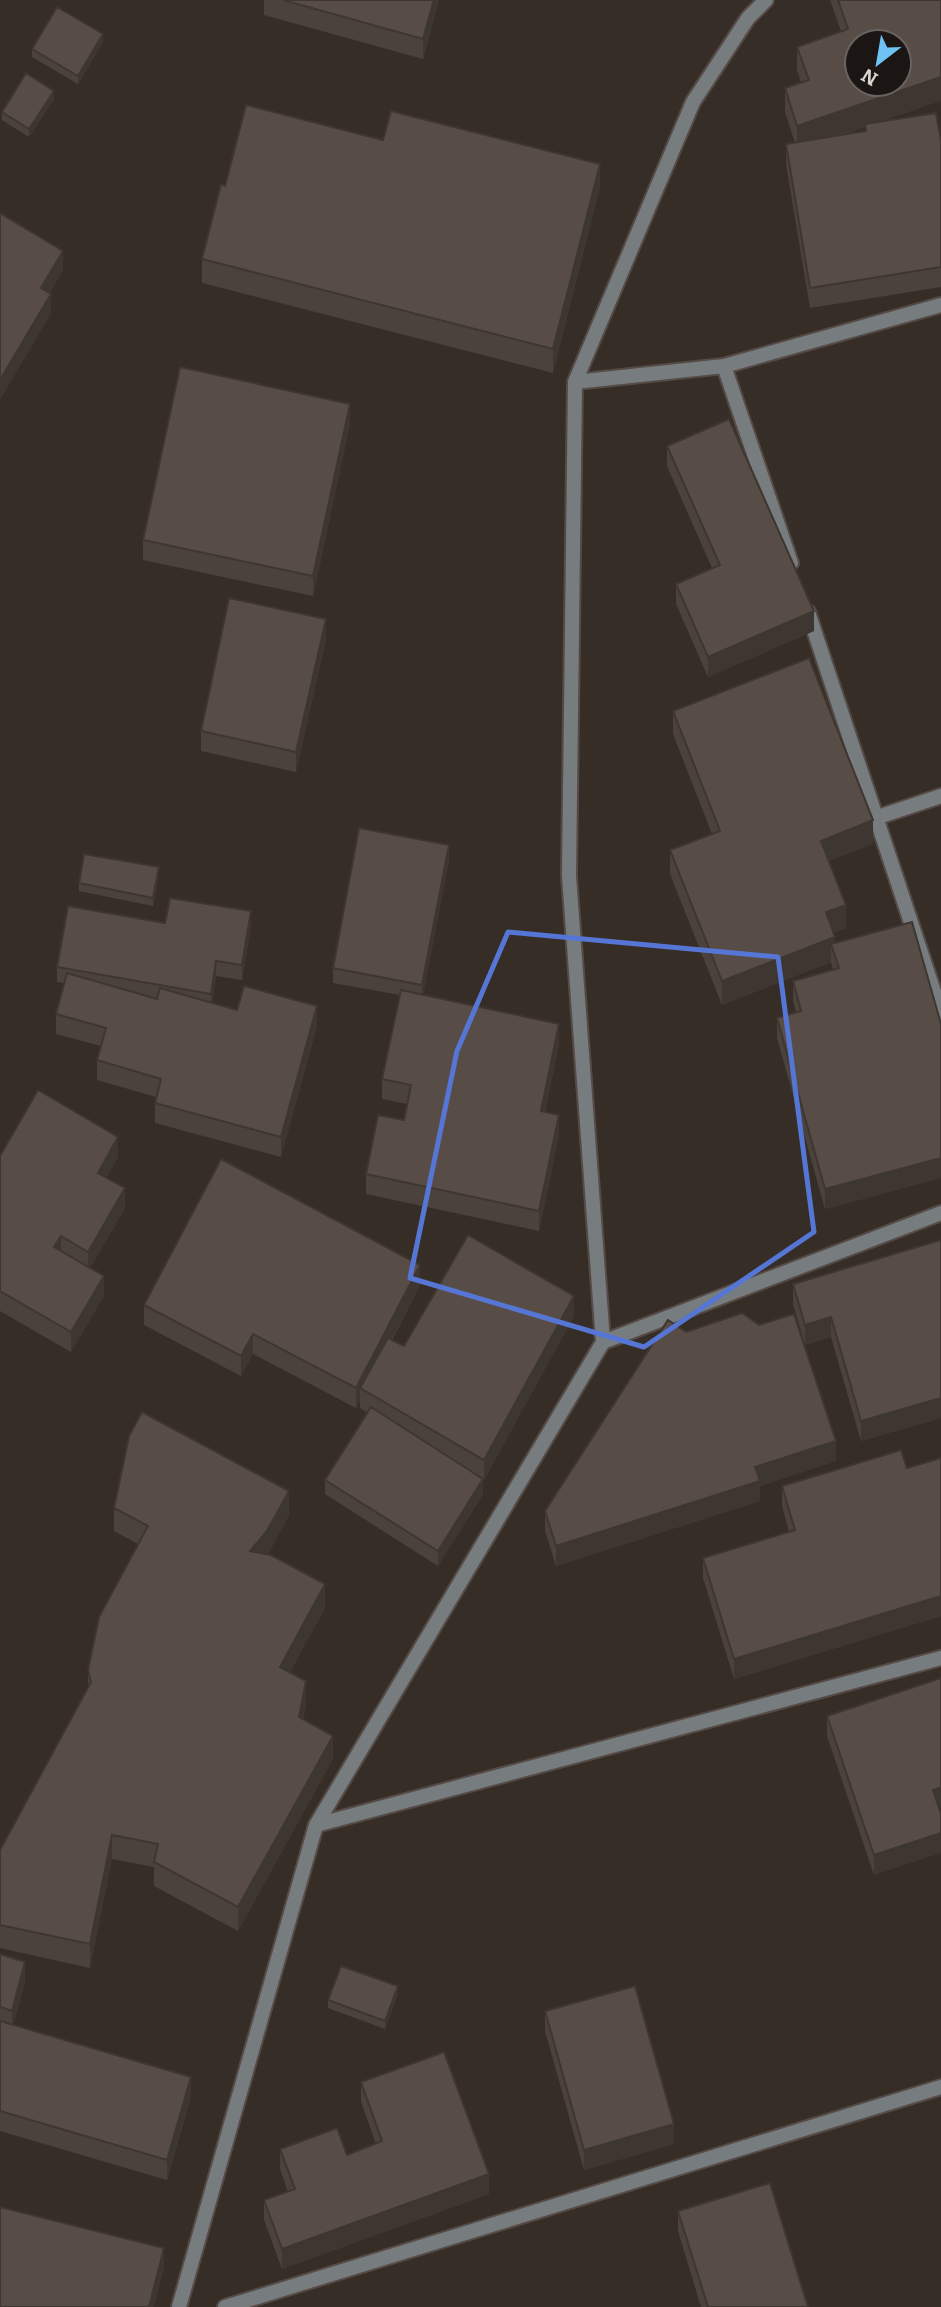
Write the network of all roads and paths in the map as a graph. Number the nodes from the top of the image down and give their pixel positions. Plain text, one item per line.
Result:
1 (766, 0) edge
2 (941, 305) edge
3 (724, 366) junction
4 (575, 382) junction
5 (794, 572) edge
6 (803, 598) edge
7 (941, 796) edge
8 (878, 817) junction
9 (941, 1013) edge
10 (941, 1213) edge
11 (603, 1342) junction
12 (941, 1658) edge
13 (316, 1825) junction
14 (941, 2087) edge
15 (179, 2307) edge
16 (225, 2307) edge

1 - 4 street
2 - 3 street
3 - 4 street
3 - 5 street
4 - 11 street
6 - 8 street
7 - 8 street
8 - 9 street
10 - 11 street
11 - 13 street
12 - 13 street
13 - 15 street
14 - 16 street

